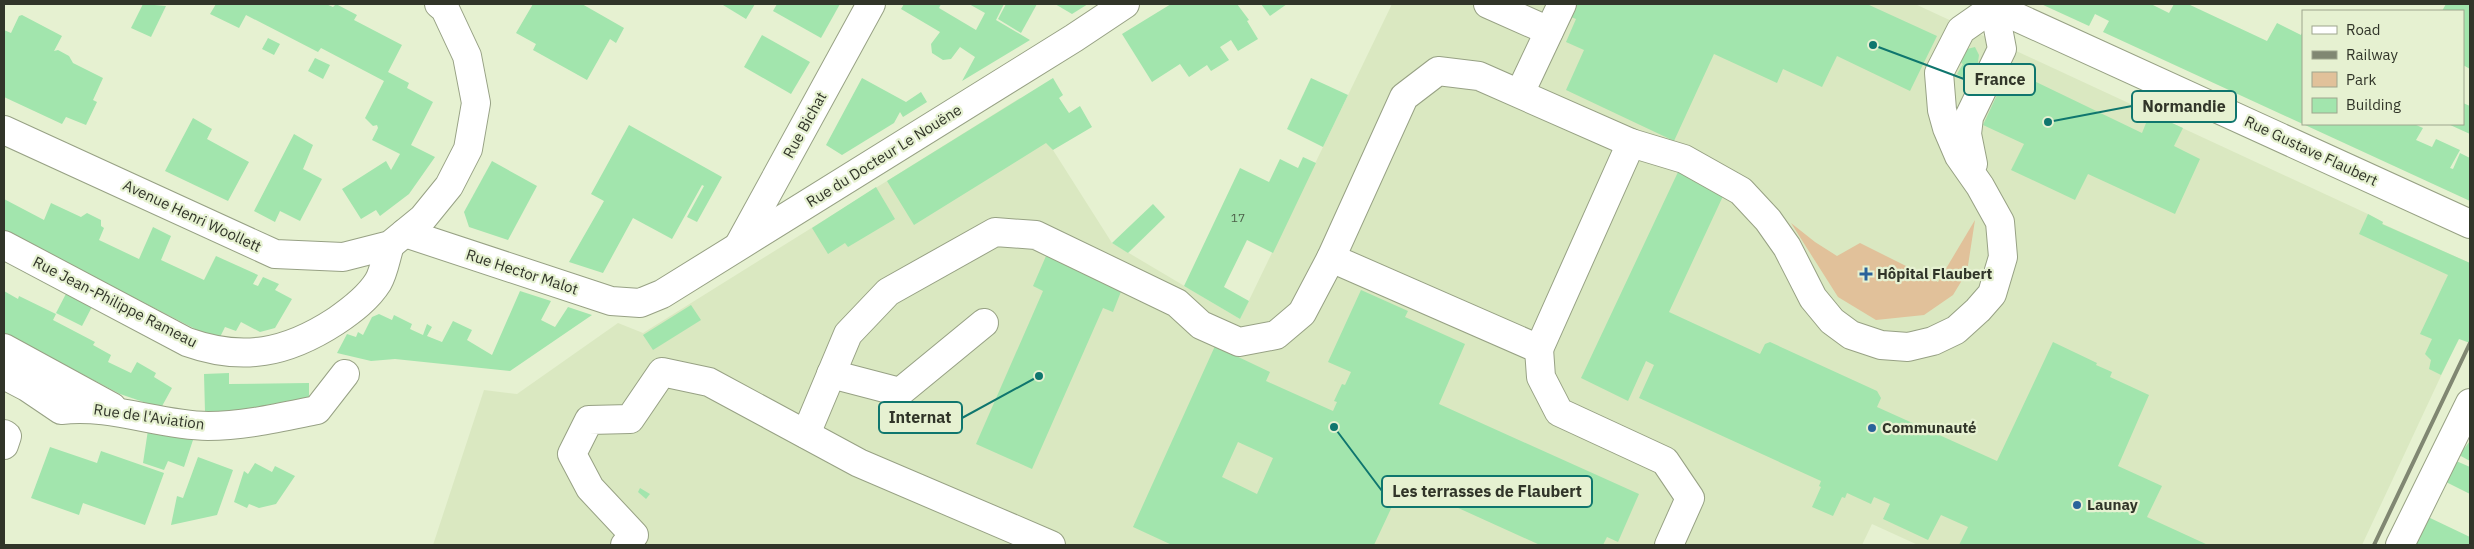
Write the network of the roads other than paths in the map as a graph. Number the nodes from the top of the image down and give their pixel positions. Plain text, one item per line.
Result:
1 (439, 4) edge
2 (871, 4) edge
3 (1125, 4) edge
4 (1488, 4) edge
5 (1562, 4) edge
6 (1993, 5) edge
7 (1549, 31) junction
8 (1520, 94) junction
9 (4, 130) edge
10 (1631, 143) junction
11 (1980, 186) junction
12 (2470, 224) edge
13 (397, 239) junction
14 (4, 245) edge
15 (739, 246) junction
16 (1331, 258) junction
17 (640, 303) joint
18 (984, 322) dead end
19 (4, 348) edge
20 (1539, 349) junction
21 (345, 374) dead end
22 (831, 374) junction
23 (4, 375) edge
24 (2470, 403) edge
25 (122, 412) junction
26 (4, 434) edge
27 (806, 434) junction
28 (4, 445) edge
29 (636, 542) edge
30 (1051, 545) edge
31 (1669, 545) edge
32 (2400, 545) edge

1 - 13 street
2 - 15 street, Rue Bichat
3 - 15 street, Rue du Docteur Le Nouëne
4 - 7 street
5 - 7 street
6 - 11 street
6 - 11 street
6 - 12 street, Rue Gustave Flaubert
7 - 8 street
8 - 10 street
8 - 16 street
9 - 13 street, Avenue Henri Woollett
10 - 11 street
10 - 20 street
13 - 14 street, Rue Jean-Philippe Rameau
13 - 17 street, Rue Hector Malot
15 - 17 street, Rue du Docteur Le Nouëne
16 - 20 street
16 - 22 street
18 - 22 street
19 - 25 street
20 - 31 street
21 - 25 street, Rue de l'Aviation
22 - 27 street
23 - 25 street, Rue de l'Aviation
24 - 32 street
26 - 28 street
27 - 29 street
27 - 30 street

